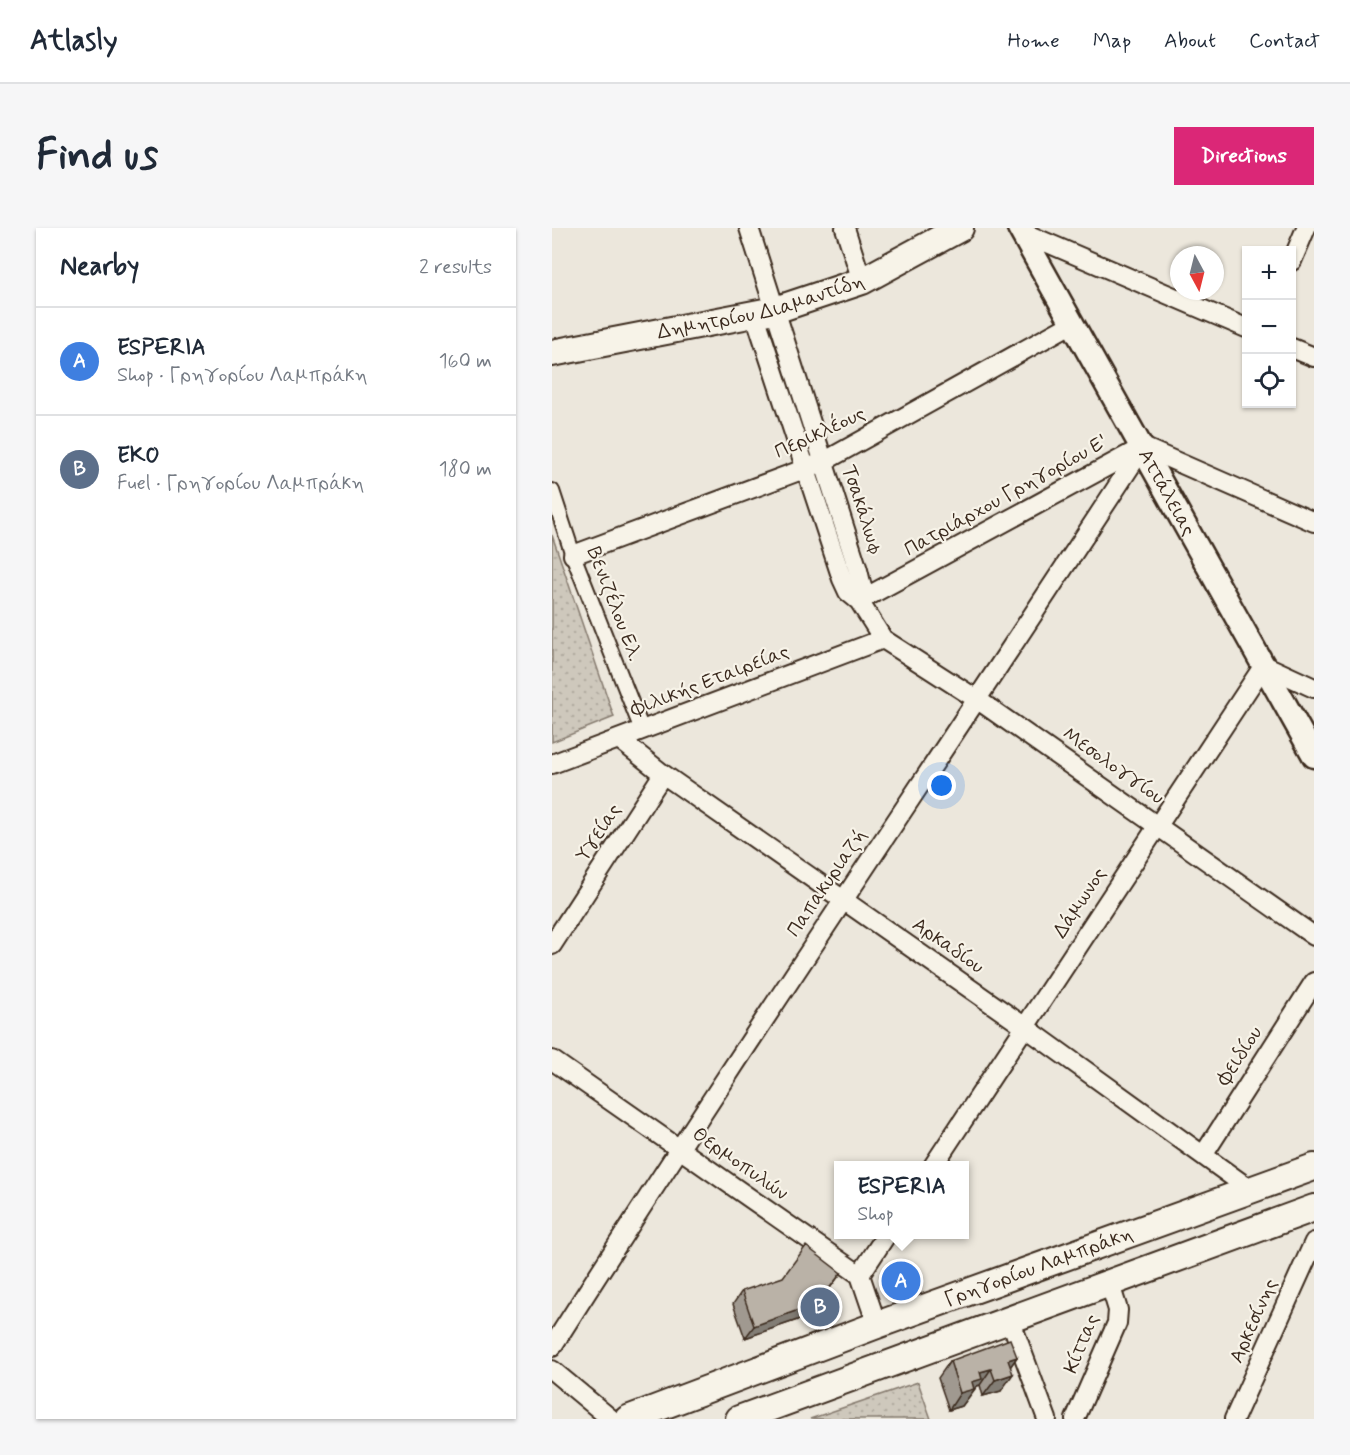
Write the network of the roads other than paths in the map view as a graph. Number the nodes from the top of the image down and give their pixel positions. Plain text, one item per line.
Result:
1 (749, 228) edge
2 (845, 228) edge
3 (960, 228) edge
4 (1306, 228) edge
5 (1020, 230) edge
6 (1296, 252) edge
7 (862, 281) junction
8 (765, 313) junction
9 (1073, 323) junction
10 (1242, 326) edge
11 (1296, 350) edge
12 (552, 353) edge
13 (1314, 357) edge
14 (1143, 447) junction
15 (823, 462) junction
16 (804, 469) junction
17 (552, 491) edge
18 (1314, 522) edge
19 (573, 555) junction
20 (859, 601) junction
21 (883, 639) junction
22 (1264, 665) junction
23 (1314, 688) edge
24 (978, 700) junction
25 (642, 730) junction
26 (619, 740) junction
27 (1314, 756) edge
28 (552, 764) edge
29 (663, 774) junction
30 (1159, 825) junction
31 (843, 899) junction
32 (1314, 936) edge
33 (552, 945) edge
34 (1314, 982) edge
35 (1025, 1028) junction
36 (552, 1060) edge
37 (678, 1148) junction
38 (1204, 1154) junction
39 (936, 1161) edge
40 (1314, 1167) edge
41 (1251, 1190) junction
42 (1313, 1213) edge
43 (884, 1239) edge
44 (1314, 1242) edge
45 (860, 1275) junction
46 (1110, 1284) junction
47 (1010, 1319) junction
48 (877, 1325) junction
49 (552, 1347) edge
50 (552, 1370) edge
51 (611, 1419) edge
52 (628, 1419) edge
53 (739, 1419) edge
54 (1047, 1419) edge
55 (1075, 1419) edge
56 (1234, 1419) edge

1 - 8 street, Τσακάλωφ
2 - 7 street
3 - 7 main road, Δημητρίου Διαμαντίδη
4 - 6 street
5 - 9 street, Αττάλειας
5 - 10 street
7 - 8 main road, Δημητρίου Διαμαντίδη
8 - 12 main road, Δημητρίου Διαμαντίδη
8 - 15 street, Τσακάλωφ
8 - 16 street, Τσακάλωφ
9 - 14 street, Αττάλειας
9 - 15 street, Περικλέους
11 - 13 street
14 - 18 street
14 - 20 street, Πατριάρχου Γρηγορίου Ε'
14 - 22 street, Αττάλειας
14 - 24 street, Παπακυριαζή
15 - 16 street, Περικλέους
15 - 20 street, Τσακάλωφ
16 - 19 street, Περικλέους
16 - 20 street, Τσακάλωφ
17 - 19 street, Βενιζέλου Ελ.
19 - 25 street, Βενιζέλου Ελ.
20 - 21 street, Τσακάλωφ
21 - 24 street, Μεσολογγίου
21 - 25 street, Φιλικής Εταιρείας
22 - 23 street
22 - 27 street, Αττάλειας
22 - 30 street, Δάμωνος
24 - 30 street, Μεσολογγίου
24 - 31 street, Παπακυριαζή
25 - 26 street, Φιλικής Εταιρείας
26 - 28 street, Φιλικής Εταιρείας
26 - 29 street, Αρκαδίου
29 - 31 street, Αρκαδίου
29 - 33 street, Υγείας
30 - 32 street, Μεσολογγίου
30 - 35 street, Δάμωνος
31 - 35 street, Αρκαδίου
31 - 37 street, Παπακυριαζή
34 - 38 street, Φειδίου
35 - 38 street, Αρκαδίου
35 - 39 street, Δάμωνος
36 - 37 street, Θερμοπυλών
37 - 45 street, Θερμοπυλών
37 - 49 street, Παπακυριαζή
38 - 41 street, Αρκαδίου
40 - 41 main road, Γρηγορίου Λαμπράκη
41 - 48 main road, Γρηγορίου Λαμπράκη
42 - 46 main road, Γρηγορίου Λαμπράκη
43 - 45 street
44 - 56 street, Αρκεσίνης
45 - 48 street
46 - 47 main road, Γρηγορίου Λαμπράκη
46 - 55 street, Κίττας
47 - 53 main road, Γρηγορίου Λαμπράκη
47 - 54 street
48 - 52 main road, Γρηγορίου Λαμπράκη
50 - 51 street

